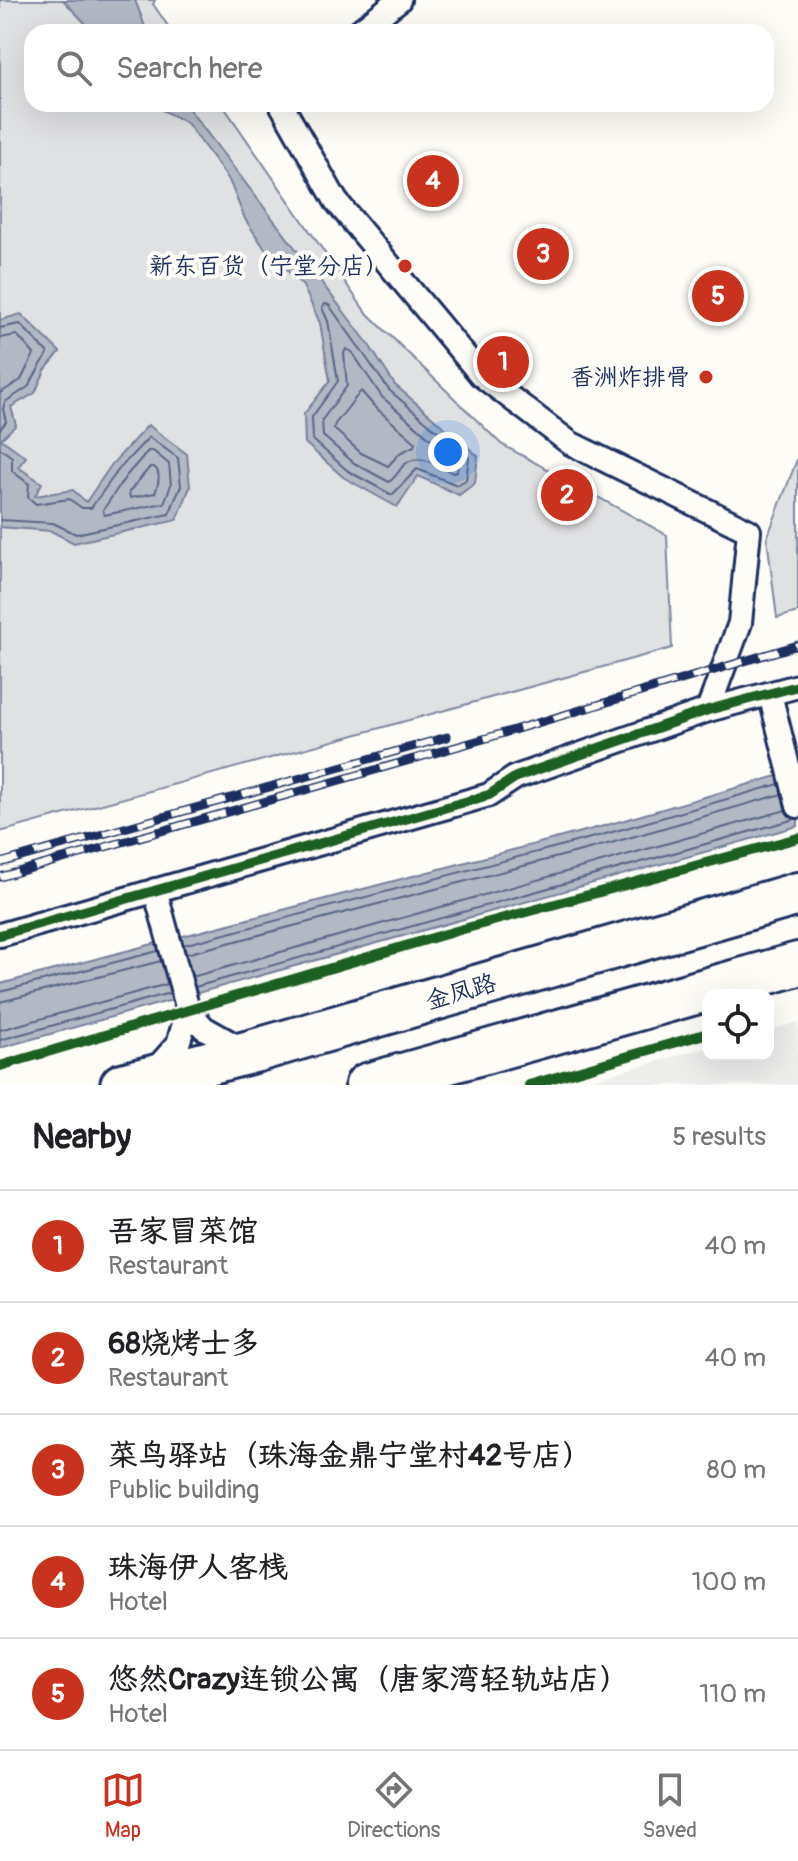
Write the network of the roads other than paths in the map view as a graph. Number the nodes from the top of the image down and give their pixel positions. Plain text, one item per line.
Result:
1 (399, 0) edge
2 (368, 24) edge
3 (286, 112) edge
4 (798, 686) edge
5 (770, 694) junction
6 (708, 710) junction
7 (798, 806) edge
8 (790, 889) edge
9 (155, 890) junction
10 (0, 935) edge
11 (798, 964) edge
12 (186, 1005) junction
13 (254, 1051) junction
14 (135, 1081) edge
15 (367, 1085) edge

1 - 2 street
3 - 6 street
4 - 5 street
5 - 6 street
5 - 7 street
6 - 9 street
8 - 13 highway, 金凤路
9 - 10 street
9 - 12 street
11 - 15 highway
12 - 13 street
12 - 14 street
13 - 14 highway, 金凤路

